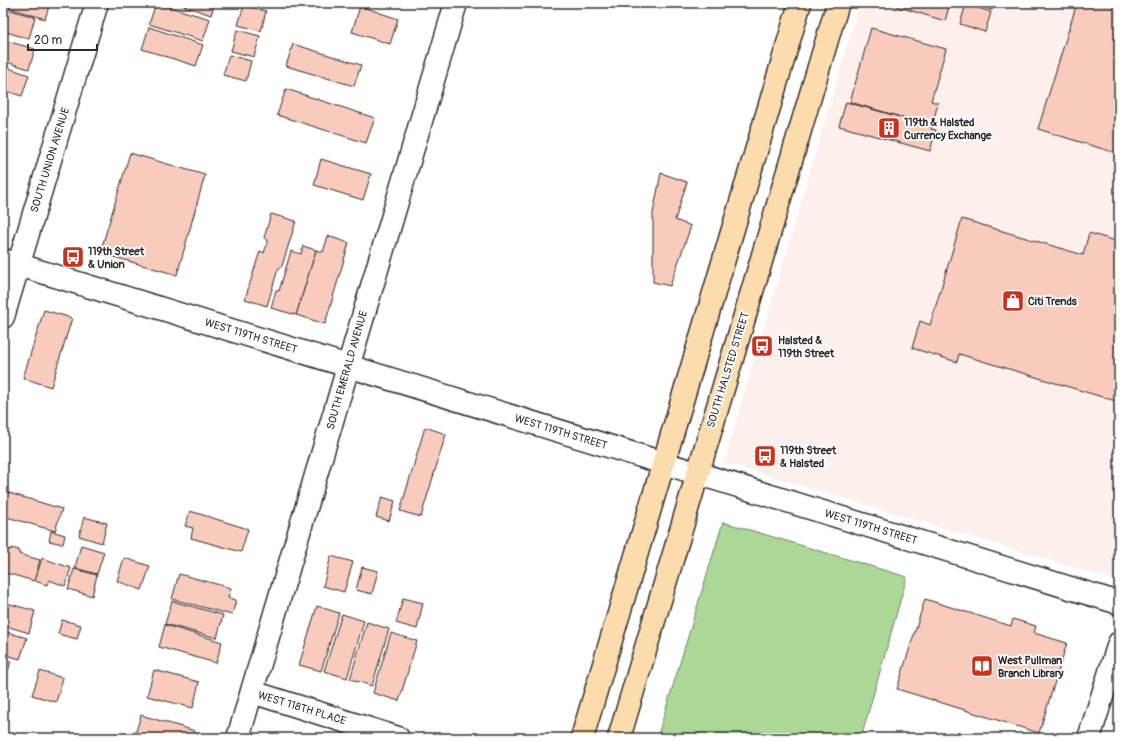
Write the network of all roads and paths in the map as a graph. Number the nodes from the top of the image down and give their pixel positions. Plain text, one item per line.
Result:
1 (97, 3) edge
2 (456, 3) edge
3 (800, 3) edge
4 (838, 3) edge
5 (11, 262) edge
6 (3, 317) edge
7 (348, 366) junction
8 (663, 464) junction
9 (697, 474) junction
10 (1119, 603) edge
11 (1119, 643) edge
12 (252, 692) junction
13 (238, 738) edge
14 (398, 738) edge
15 (582, 738) edge
16 (619, 738) edge
17 (1089, 738) edge

1 - 5 street, SOUTH UNION AVENUE
2 - 7 street, SOUTH EMERALD AVENUE
3 - 8 main road
4 - 9 main road, SOUTH HALSTED STREET
5 - 6 street, SOUTH UNION AVENUE
5 - 7 street, WEST 119TH STREET
7 - 8 street, WEST 119TH STREET
7 - 12 street, SOUTH EMERALD AVENUE
8 - 9 street, WEST 119TH STREET
8 - 15 main road
9 - 10 street, WEST 119TH STREET
9 - 16 main road, SOUTH HALSTED STREET
11 - 17 street
12 - 13 street, SOUTH EMERALD AVENUE
12 - 14 street, WEST 118TH PLACE

